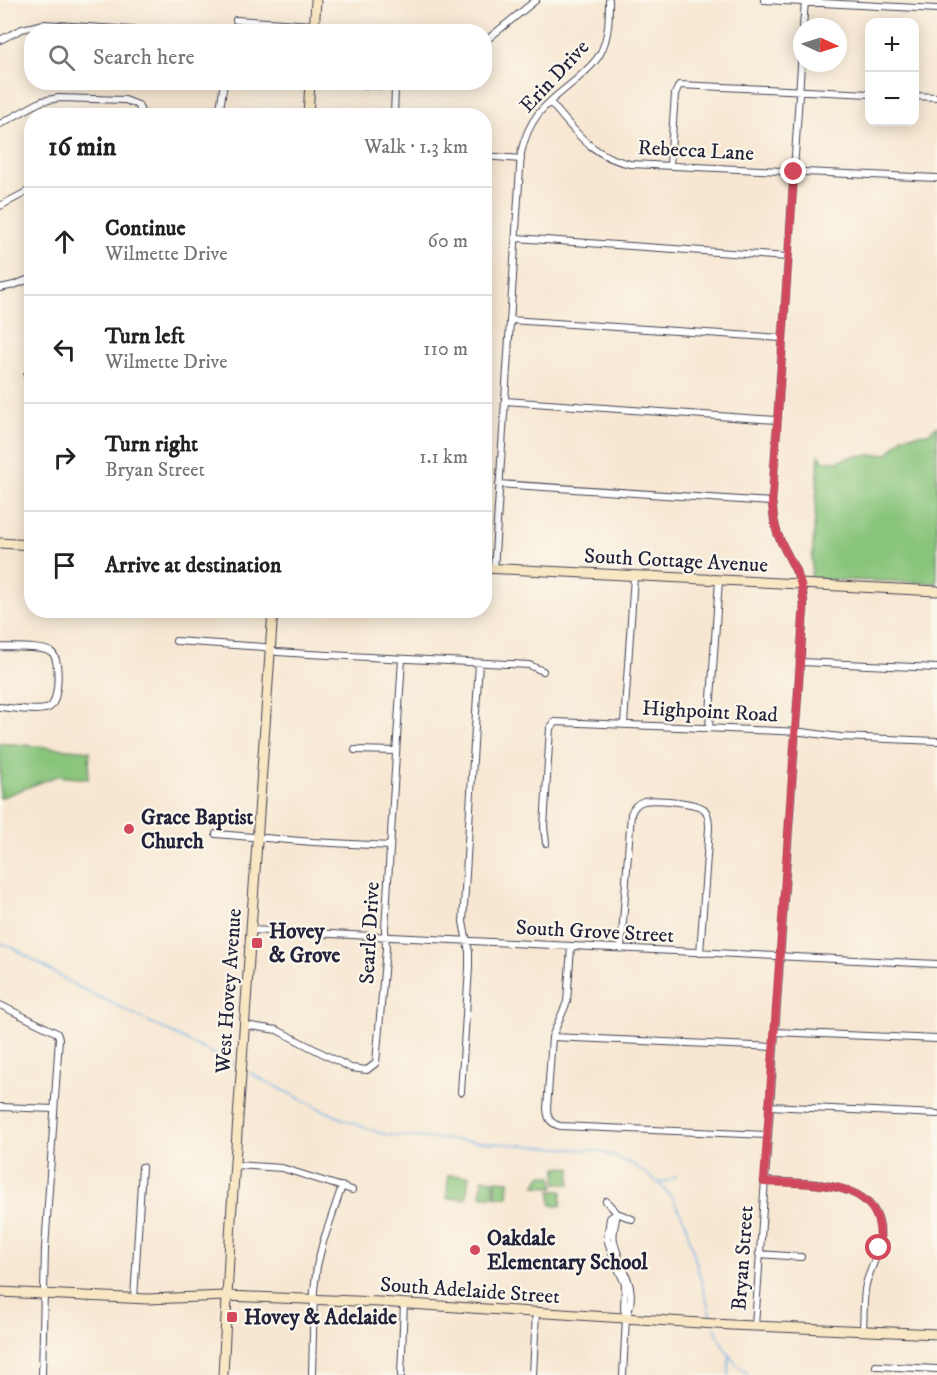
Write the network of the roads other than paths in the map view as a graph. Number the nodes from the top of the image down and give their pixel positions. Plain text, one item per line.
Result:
1 (316, 0) edge
2 (536, 0) edge
3 (609, 0) edge
4 (764, 0) edge
5 (805, 1) edge
6 (937, 9) edge
7 (804, 18) edge
8 (236, 20) dead end
9 (275, 24) edge
10 (314, 24) edge
11 (24, 29) edge
12 (492, 36) edge
13 (0, 40) edge
14 (801, 72) edge
15 (223, 90) edge
16 (310, 90) edge
17 (395, 90) edge
18 (800, 90) junction
19 (865, 94) edge
20 (919, 96) edge
21 (937, 97) edge
22 (550, 102) junction
23 (29, 108) edge
24 (139, 108) edge
25 (220, 108) edge
26 (308, 108) edge
27 (394, 108) edge
28 (24, 111) edge
29 (0, 124) edge
30 (492, 157) edge
31 (521, 159) junction
32 (670, 165) junction
33 (794, 172) junction
34 (937, 178) edge
35 (24, 193) edge
36 (0, 206) edge
37 (516, 238) junction
38 (788, 256) junction
39 (24, 281) edge
40 (0, 288) edge
41 (510, 320) junction
42 (782, 338) junction
43 (505, 401) junction
44 (776, 420) junction
45 (499, 484) junction
46 (772, 502) junction
47 (0, 543) edge
48 (24, 544) edge
49 (492, 544) edge
50 (492, 569) edge
51 (634, 576) junction
52 (719, 580) junction
53 (801, 584) junction
54 (937, 591) edge
55 (272, 618) edge
56 (176, 641) dead end
57 (0, 647) edge
58 (270, 650) junction
59 (402, 659) junction
60 (800, 662) junction
61 (479, 663) junction
62 (937, 668) edge
63 (543, 671) dead end
64 (0, 707) edge
65 (624, 724) junction
66 (709, 728) junction
67 (795, 732) junction
68 (937, 741) edge
69 (355, 750) dead end
70 (396, 751) junction
71 (216, 834) dead end
72 (256, 838) junction
73 (546, 843) dead end
74 (390, 846) junction
75 (251, 930) junction
76 (385, 938) junction
77 (466, 942) junction
78 (571, 947) junction
79 (621, 949) junction
80 (700, 953) junction
81 (780, 957) junction
82 (937, 964) edge
83 (0, 1005) edge
84 (244, 1025) junction
85 (775, 1032) junction
86 (552, 1037) junction
87 (937, 1040) edge
88 (774, 1047) junction
89 (461, 1092) dead end
90 (769, 1106) junction
91 (0, 1107) edge
92 (54, 1109) junction
93 (937, 1113) edge
94 (767, 1135) junction
95 (235, 1165) junction
96 (142, 1167) dead end
97 (764, 1182) junction
98 (342, 1186) junction
99 (352, 1190) dead end
100 (606, 1201) dead end
101 (617, 1213) junction
102 (632, 1219) dead end
103 (759, 1254) junction
104 (801, 1257) dead end
105 (0, 1292) edge
106 (45, 1294) junction
107 (226, 1296) junction
108 (134, 1299) junction
109 (315, 1299) junction
110 (404, 1304) junction
111 (536, 1312) junction
112 (626, 1318) junction
113 (755, 1326) junction
114 (863, 1330) junction
115 (937, 1334) edge
116 (876, 1366) dead end
117 (937, 1369) edge
118 (42, 1375) edge
119 (223, 1375) edge
120 (312, 1375) edge
121 (401, 1375) edge
122 (533, 1375) edge
123 (623, 1375) edge

1 - 10 main road
2 - 12 street
3 - 22 street, Erin Drive
4 - 5 street
5 - 6 street
5 - 7 street
8 - 9 street
11 - 13 street
14 - 18 street, Bryan Street
15 - 25 street
16 - 26 main road
17 - 27 street
18 - 19 street
18 - 32 street
18 - 33 street, Bryan Street
20 - 21 street
22 - 31 street, Erin Drive
22 - 32 street, Rebecca Lane
23 - 24 street
28 - 29 street
30 - 31 street
31 - 37 street, Erin Drive
32 - 33 street, Rebecca Lane
33 - 34 street, Rebecca Lane
33 - 38 street, Bryan Street
35 - 36 street
37 - 38 street
37 - 41 street, Erin Drive
38 - 42 street, Bryan Street
39 - 40 street
41 - 42 street
41 - 43 street, Erin Drive
42 - 44 street, Bryan Street
43 - 44 street
43 - 45 street, Erin Drive
44 - 46 street, Bryan Street
45 - 46 street
45 - 49 street, Erin Drive
46 - 53 street, Bryan Street
47 - 48 main road
50 - 51 main road, South Cottage Avenue
51 - 52 main road, South Cottage Avenue
51 - 65 street
52 - 53 main road, South Cottage Avenue
52 - 66 street
53 - 54 main road, South Cottage Avenue
53 - 60 street, Bryan Street
55 - 58 main road, West Hovey Avenue
56 - 58 street
57 - 64 street
58 - 59 street
58 - 72 main road, West Hovey Avenue
59 - 61 street
59 - 70 street, Searle Drive
60 - 62 street
60 - 67 street, Bryan Street
61 - 63 street
61 - 77 street
65 - 66 street, Highpoint Road
65 - 73 street, Highpoint Road
66 - 67 street, Highpoint Road
67 - 68 street, Highpoint Road
67 - 81 street, Bryan Street
69 - 70 street
70 - 74 street, Searle Drive
71 - 72 street
72 - 74 street
72 - 75 main road, West Hovey Avenue
74 - 76 street, Searle Drive
75 - 76 street, South Grove Street
75 - 84 main road, West Hovey Avenue
76 - 77 street, South Grove Street
76 - 84 street, Searle Drive
77 - 78 street, South Grove Street
77 - 89 street
78 - 79 street, South Grove Street
78 - 86 street
79 - 80 street, South Grove Street
79 - 80 street
80 - 81 street, South Grove Street
81 - 82 street, South Grove Street
81 - 85 street, Bryan Street
83 - 92 street
84 - 95 main road, West Hovey Avenue
85 - 87 street
85 - 88 street, Bryan Street
86 - 88 street
86 - 94 street
88 - 90 street, Bryan Street
90 - 93 street
90 - 94 street, Bryan Street
91 - 92 street
92 - 106 street
94 - 97 street, Bryan Street
95 - 98 street
95 - 107 main road, West Hovey Avenue
96 - 108 street
97 - 103 street, Bryan Street
97 - 114 street
98 - 99 street
98 - 109 street
100 - 101 street
101 - 102 street
101 - 112 street
103 - 104 street
103 - 113 street, Bryan Street
105 - 106 main road, South Adelaide Street
106 - 108 main road, South Adelaide Street
106 - 118 street
107 - 108 main road, South Adelaide Street
107 - 109 main road, South Adelaide Street
107 - 119 main road, West Hovey Avenue
109 - 110 main road, South Adelaide Street
109 - 120 street
110 - 111 main road, South Adelaide Street
110 - 121 street
111 - 112 main road, South Adelaide Street
111 - 122 street
112 - 113 main road, South Adelaide Street
112 - 123 street
113 - 114 main road, South Adelaide Street
114 - 115 main road, South Adelaide Street
116 - 117 street

